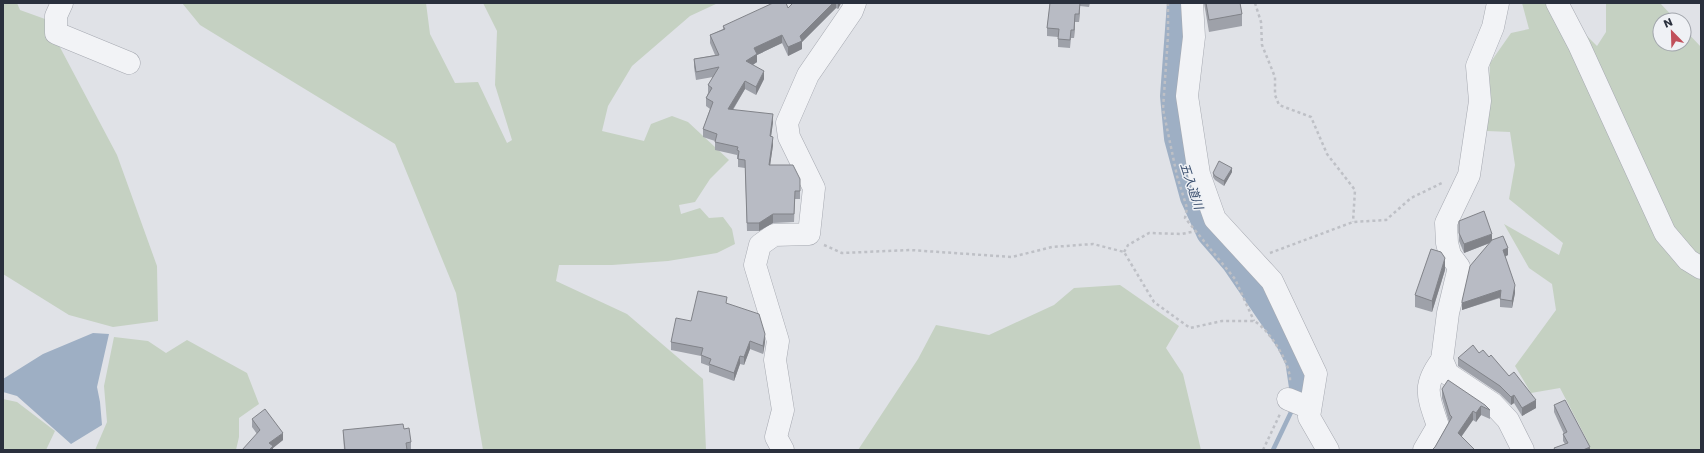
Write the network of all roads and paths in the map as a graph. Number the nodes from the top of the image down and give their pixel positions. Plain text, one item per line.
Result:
1 (62, 3) edge
2 (855, 3) edge
3 (1192, 3) edge
4 (1255, 3) edge
5 (1498, 3) edge
6 (1557, 3) edge
7 (129, 63) dead end
8 (1469, 175) junction
9 (1353, 222) junction
10 (1196, 231) dead end
11 (809, 234) junction
12 (1124, 252) junction
13 (1254, 261) junction
14 (1701, 268) edge
15 (1442, 360) junction
16 (1288, 399) junction
17 (1310, 408) junction
18 (783, 450) edge
19 (1263, 450) edge
20 (1328, 450) edge
21 (1424, 450) edge
22 (1523, 450) edge

1 - 7 street
2 - 11 street
3 - 13 street
4 - 9 path
5 - 8 street
6 - 14 street
8 - 9 path
8 - 15 street
9 - 13 path
10 - 12 path
11 - 12 path
11 - 18 street
12 - 16 path
13 - 17 street
15 - 21 street
15 - 22 street
16 - 17 street
16 - 19 path
17 - 20 street

